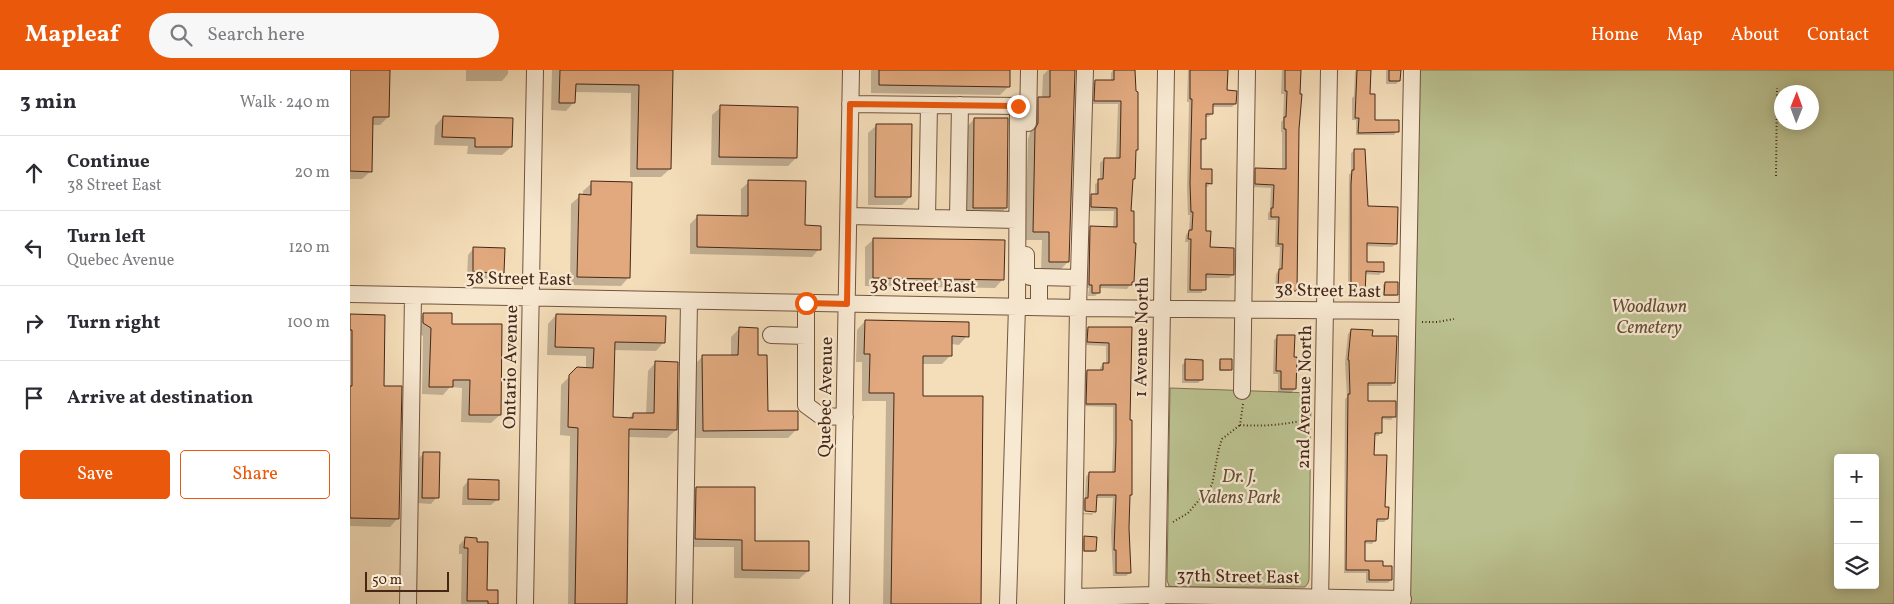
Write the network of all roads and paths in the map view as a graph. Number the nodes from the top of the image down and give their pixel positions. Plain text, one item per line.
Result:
1 (536, 70) edge
2 (851, 70) edge
3 (1018, 70) edge
4 (1029, 70) edge
5 (1085, 70) edge
6 (1166, 70) edge
7 (1247, 70) edge
8 (1329, 70) edge
9 (1412, 70) edge
10 (850, 104) junction
11 (929, 105) junction
12 (960, 106) junction
13 (1018, 106) junction
14 (1777, 130) edge
15 (1776, 176) dead end
16 (848, 216) junction
17 (928, 218) junction
18 (958, 218) junction
19 (1018, 220) junction
20 (1039, 277) junction
21 (1079, 278) junction
22 (350, 294) edge
23 (413, 296) junction
24 (532, 298) junction
25 (690, 301) junction
26 (806, 303) junction
27 (847, 304) junction
28 (1017, 306) junction
29 (1039, 307) junction
30 (1078, 308) junction
31 (1162, 308) junction
32 (1243, 309) junction
33 (1325, 310) junction
34 (1406, 316) junction
35 (1454, 320) dead end
36 (771, 335) dead end
37 (806, 336) junction
38 (1242, 391) joint
39 (845, 417) junction
40 (1313, 418) dead end
41 (1240, 425) junction
42 (1166, 526) dead end
43 (1073, 600) edge
44 (1157, 600) edge
45 (1239, 600) edge
46 (1320, 600) edge
47 (1402, 601) edge
48 (408, 604) edge
49 (525, 604) edge
50 (684, 604) edge
51 (841, 604) edge
52 (1008, 604) edge

1 - 24 street, Ontario Avenue
2 - 10 street, Quebec Avenue
3 - 13 street
4 - 20 street
5 - 21 street
6 - 31 street, 1 Avenue North
7 - 32 street
8 - 33 street, 2nd Avenue North
9 - 34 street
10 - 11 street
10 - 16 street, Quebec Avenue
11 - 12 street
11 - 17 street
12 - 13 street
12 - 18 street
13 - 19 street
14 - 15 path
16 - 17 street
16 - 27 street, Quebec Avenue
17 - 18 street
18 - 19 street
19 - 28 street
20 - 21 street
20 - 29 street
21 - 30 street
22 - 23 street, 38 Street East
23 - 24 street, 38 Street East
23 - 48 street
24 - 25 street, 38 Street East
24 - 49 street, Ontario Avenue
25 - 26 street, 38 Street East
25 - 50 street
26 - 27 street, 38 Street East
26 - 37 street
27 - 28 street, 38 Street East
27 - 39 street, Quebec Avenue
28 - 29 street, 38 Street East
28 - 52 street
29 - 30 street, 38 Street East
30 - 31 street, 38 Street East
30 - 43 street
31 - 32 street, 38 Street East
31 - 44 street, 1 Avenue North
32 - 33 street, 38 Street East
32 - 38 street
33 - 34 street, 38 Street East
33 - 46 street, 2nd Avenue North
34 - 35 path
34 - 47 street
36 - 37 street
37 - 39 street
38 - 41 path
39 - 51 street, Quebec Avenue
40 - 41 path
41 - 42 path
43 - 44 street, 37th Street East
44 - 45 street, 37th Street East
45 - 46 street, 37th Street East
46 - 47 street, 37th Street East

